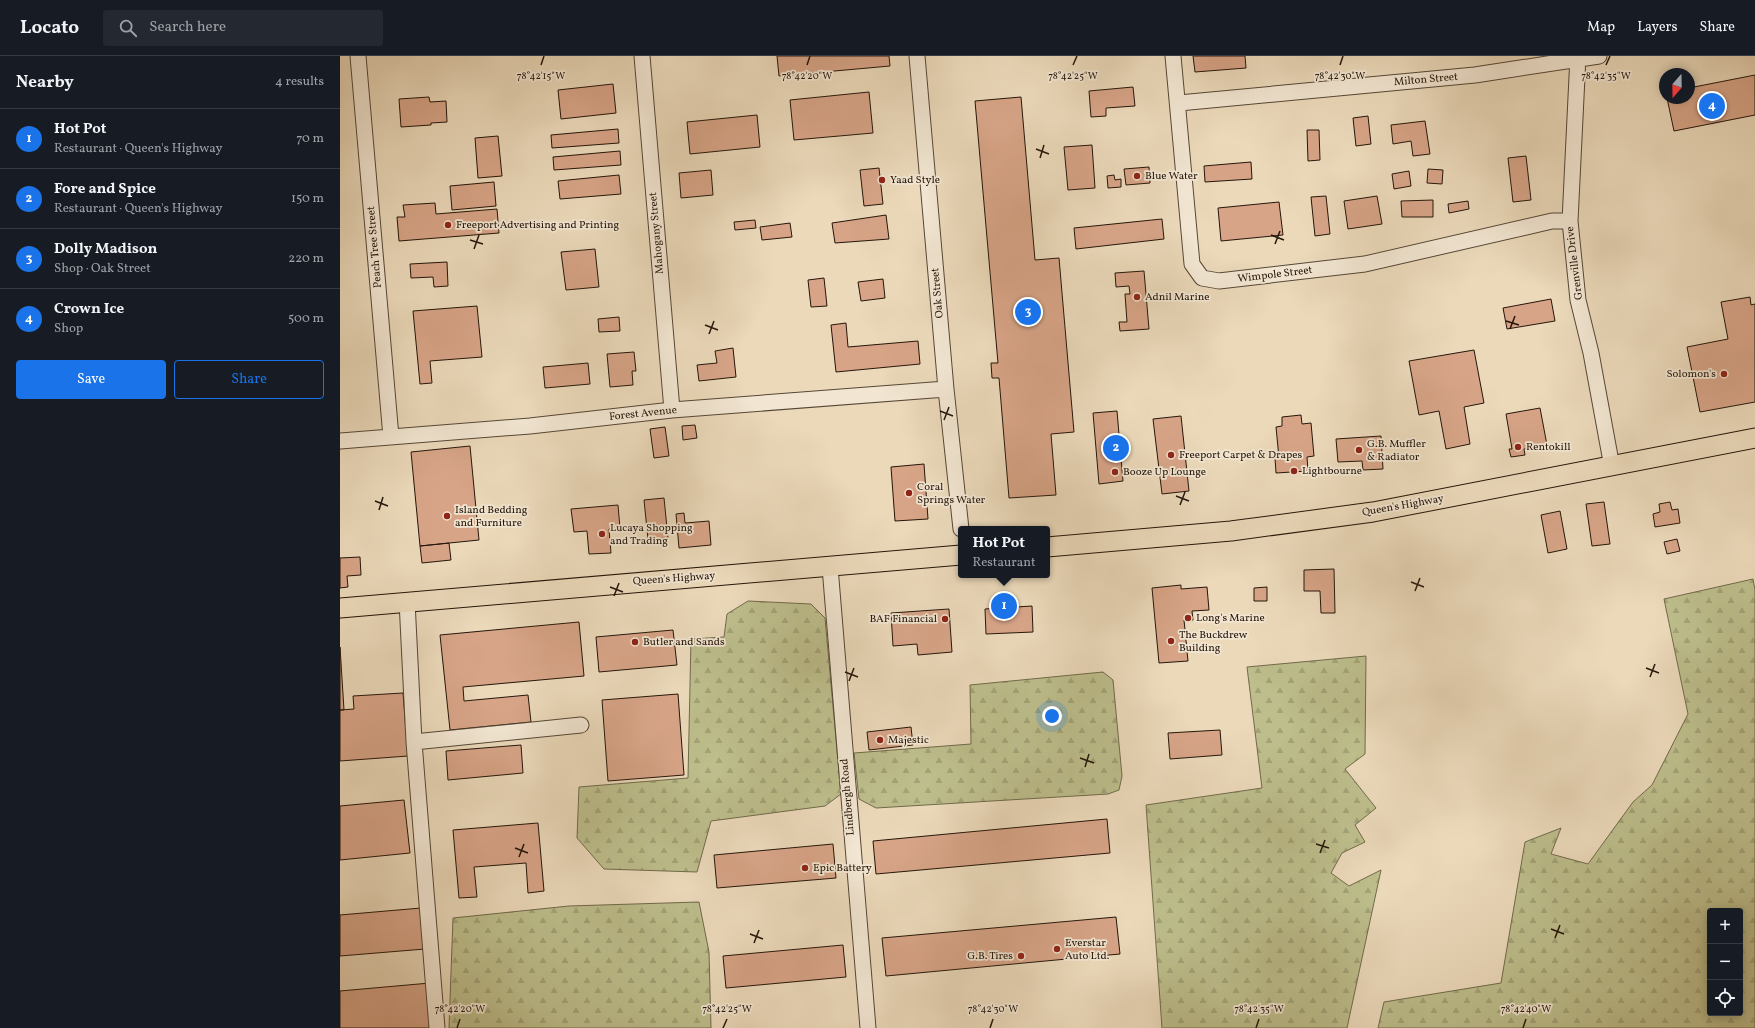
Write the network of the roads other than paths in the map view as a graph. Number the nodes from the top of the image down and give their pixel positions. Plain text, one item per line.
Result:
1 (358, 56) edge
2 (642, 56) edge
3 (917, 56) edge
4 (1173, 56) edge
5 (1599, 56) edge
6 (1578, 58) edge
7 (1179, 103) junction
8 (1570, 221) junction
9 (946, 389) junction
10 (672, 410) junction
11 (391, 437) junction
12 (1755, 438) edge
13 (340, 441) edge
14 (1612, 467) junction
15 (961, 526) edge
16 (1050, 547) edge
17 (958, 555) edge
18 (830, 567) junction
19 (407, 602) junction
20 (340, 608) edge
21 (581, 725) dead end
22 (414, 742) junction
23 (437, 1028) edge
24 (868, 1028) edge

1 - 11 street, Peach Tree Street
2 - 10 street, Mahogany Street
3 - 9 street, Oak Street
4 - 7 street, Wimpole Street
5 - 6 street, Milton Street
6 - 7 street, Milton Street
6 - 8 street, Grenville Drive
7 - 8 street, Wimpole Street
8 - 14 street, Grenville Drive
9 - 10 street, Forest Avenue
9 - 15 street, Oak Street
10 - 11 street, Forest Avenue
11 - 13 street, Forest Avenue
12 - 14 main road, Queen's Highway
14 - 16 main road, Queen's Highway
17 - 18 main road, Queen's Highway
18 - 19 main road, Queen's Highway
18 - 24 street, Lindbergh Road
19 - 20 main road, Queen's Highway
19 - 22 street
21 - 22 street
22 - 23 street

